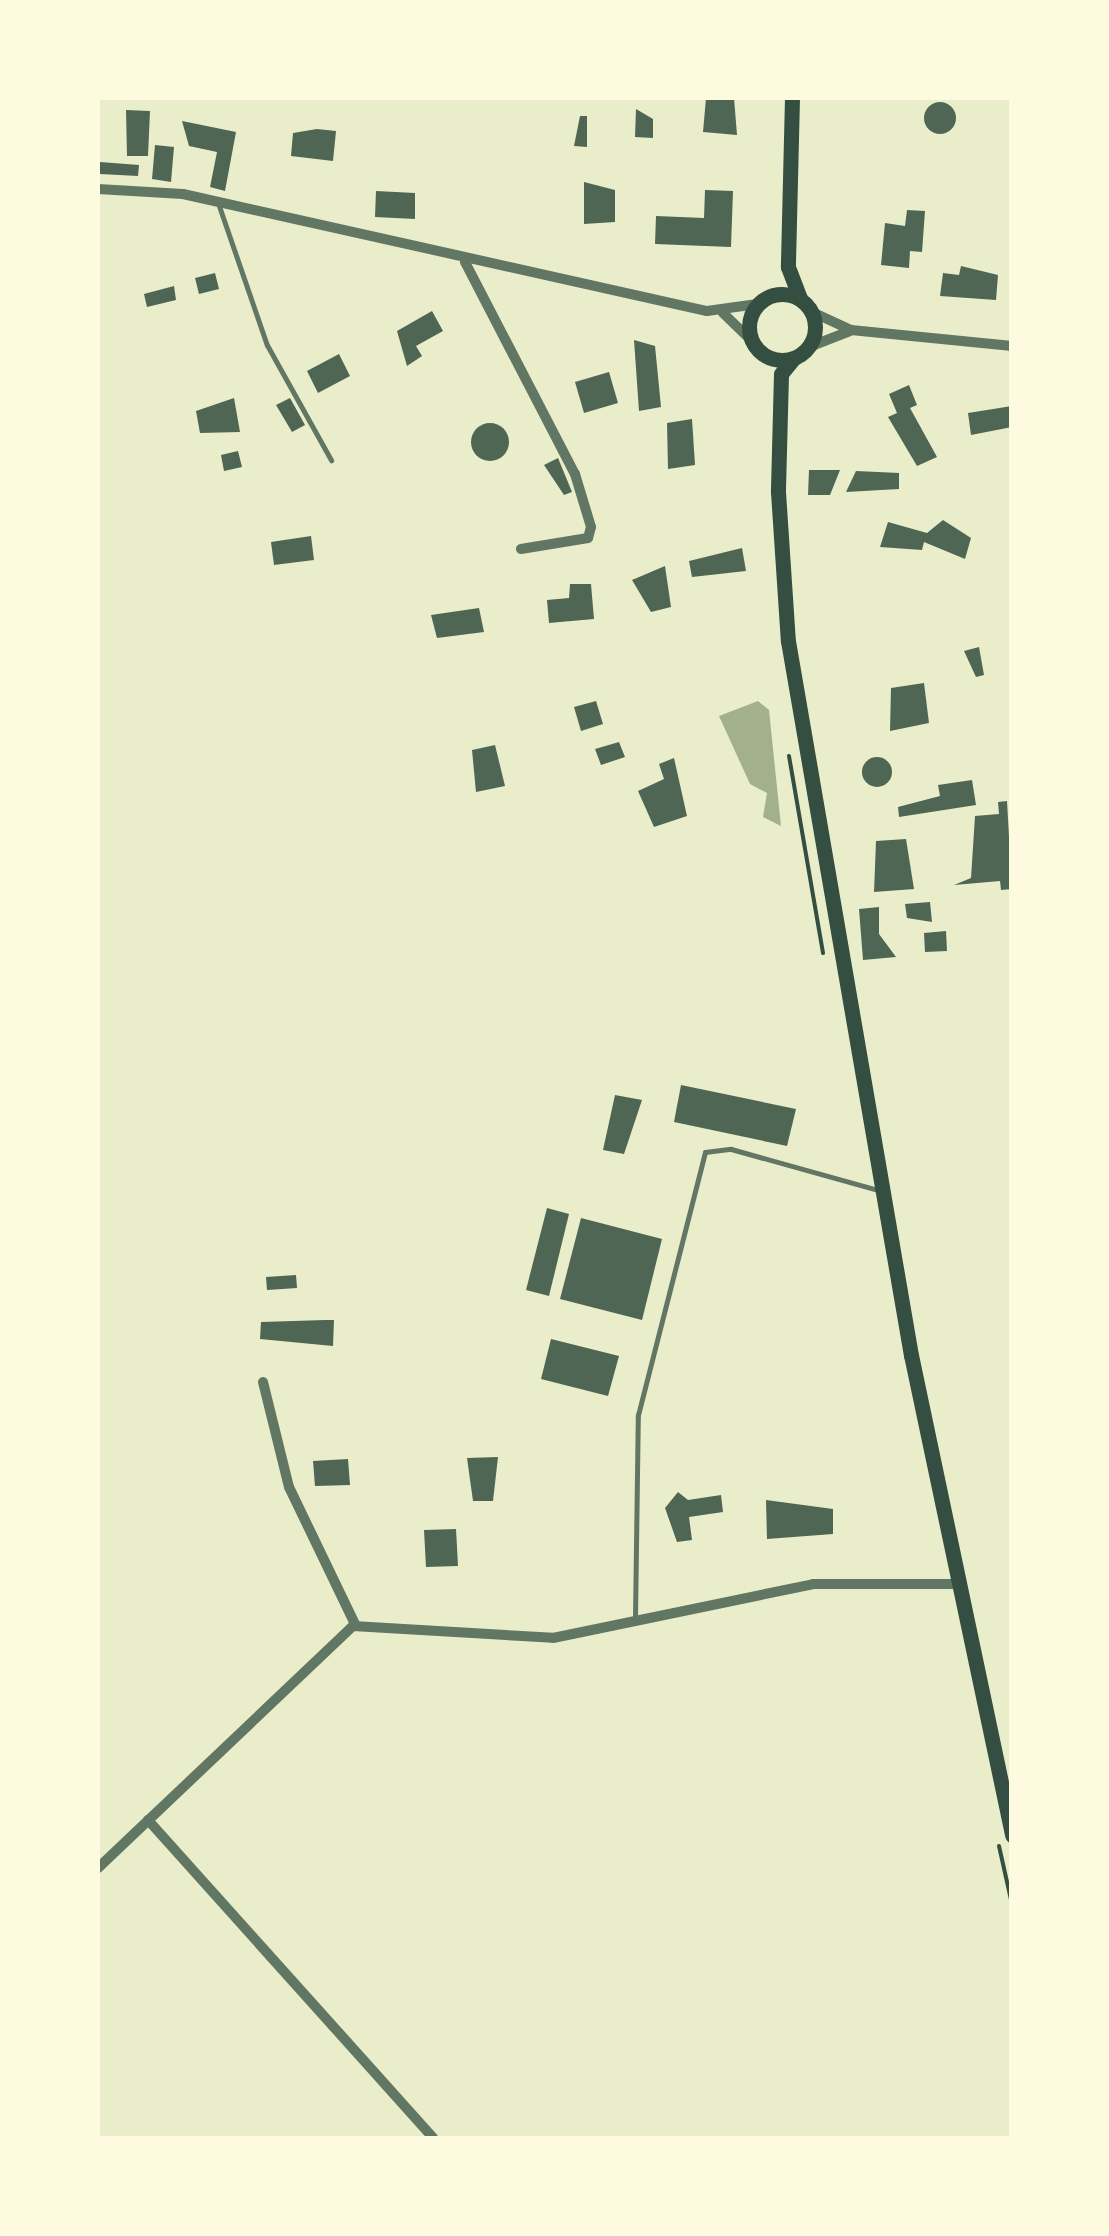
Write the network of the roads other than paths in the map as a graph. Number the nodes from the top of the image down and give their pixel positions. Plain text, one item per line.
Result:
1 (792, 98) edge
2 (98, 189) edge
3 (218, 203) junction
4 (465, 262) junction
5 (788, 268) junction
6 (774, 295) junction
7 (800, 298) junction
8 (758, 304) junction
9 (812, 312) junction
10 (723, 313) junction
11 (851, 330) junction
12 (752, 340) junction
13 (810, 346) junction
14 (1012, 346) edge
15 (768, 357) junction
16 (793, 358) junction
17 (781, 374) junction
18 (331, 460) dead end
19 (521, 549) dead end
20 (881, 1191) junction
21 (263, 1382) dead end
22 (958, 1584) junction
23 (635, 1618) junction
24 (356, 1626) junction
25 (148, 1820) junction
26 (1012, 1836) edge
27 (98, 1868) edge
28 (434, 2138) edge

1 - 5 main road
2 - 3 street
3 - 4 street
3 - 18 lane
4 - 10 street
4 - 19 street
5 - 6 main road
5 - 7 main road
6 - 7 main road
6 - 8 main road
7 - 9 main road
8 - 10 street
8 - 12 main road
9 - 11 street
9 - 13 main road
10 - 12 street
11 - 13 street
11 - 14 street
12 - 15 main road
13 - 16 main road
15 - 16 main road
15 - 17 main road
16 - 17 main road
17 - 20 main road
20 - 22 main road
20 - 23 lane
21 - 24 street
22 - 23 street
22 - 26 main road
23 - 24 street
24 - 25 street
25 - 27 street
25 - 28 street

